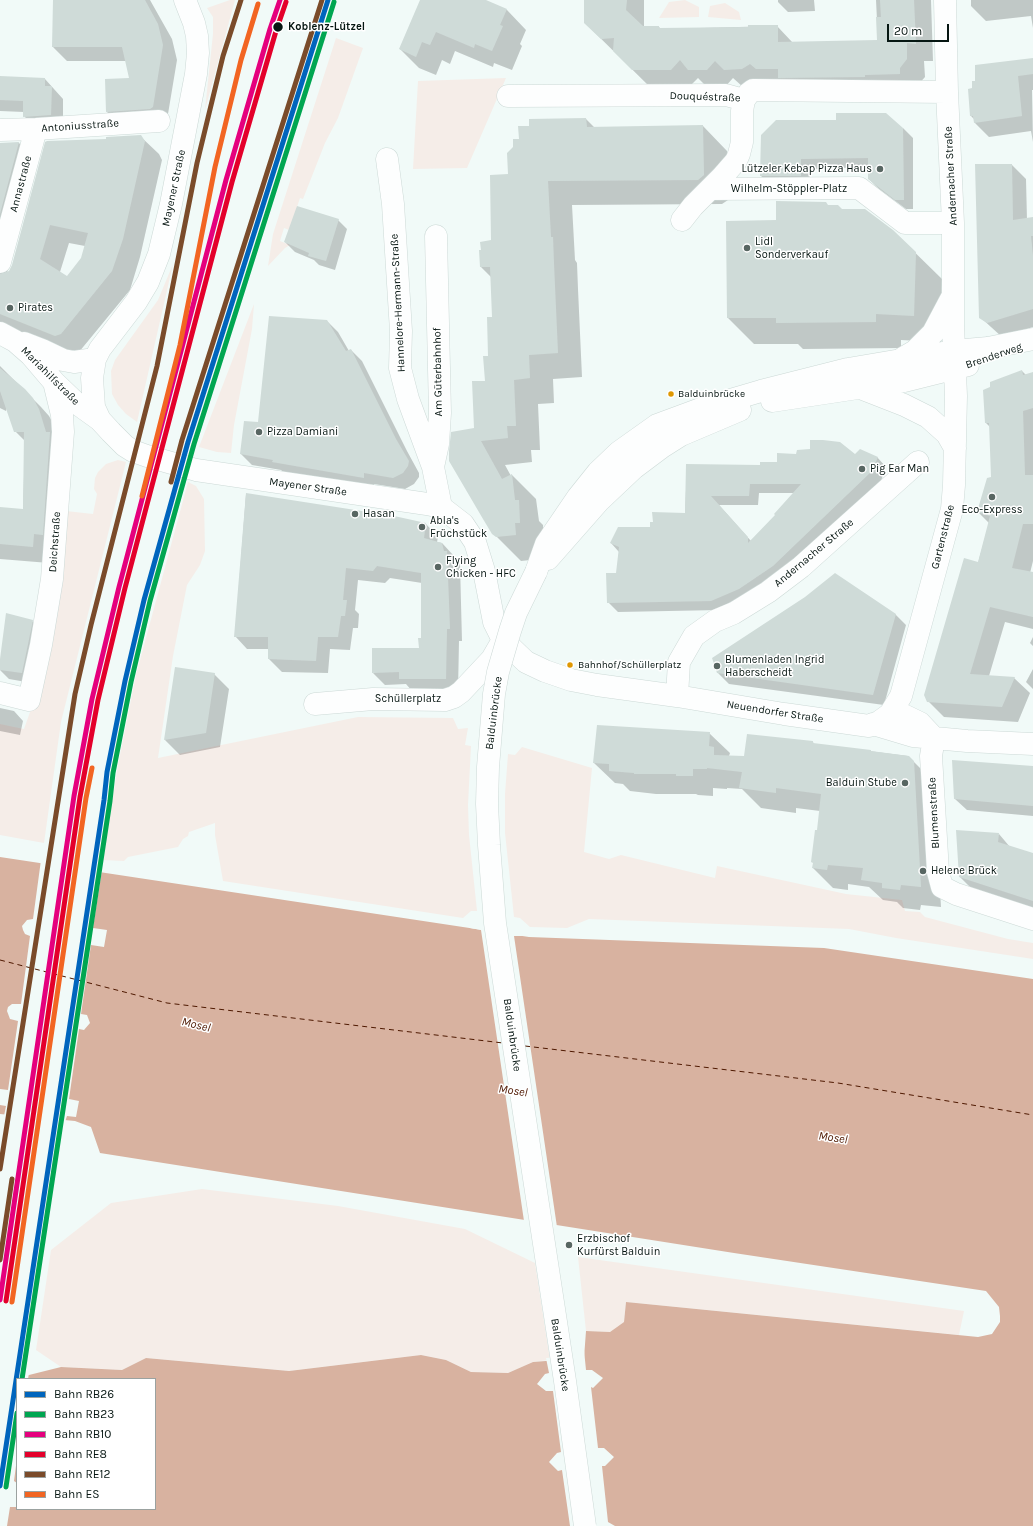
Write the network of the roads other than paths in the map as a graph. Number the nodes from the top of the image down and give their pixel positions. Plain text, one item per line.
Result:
1 (186, 0) edge
2 (945, 0) edge
3 (947, 92) junction
4 (508, 96) dead end
5 (744, 100) junction
6 (159, 121) dead end
7 (36, 129) junction
8 (0, 130) edge
9 (387, 159) dead end
10 (710, 189) junction
11 (682, 220) dead end
12 (953, 223) junction
13 (436, 236) dead end
14 (0, 262) edge
15 (953, 296) junction
16 (7, 337) edge
17 (1033, 339) edge
18 (1033, 342) edge
19 (95, 359) junction
20 (901, 360) junction
21 (955, 360) junction
22 (54, 382) junction
23 (863, 388) junction
24 (100, 420) junction
25 (955, 448) junction
26 (918, 462) dead end
27 (433, 467) junction
28 (441, 507) junction
29 (536, 572) junction
30 (503, 640) junction
31 (0, 693) edge
32 (677, 696) junction
33 (315, 704) dead end
34 (885, 716) junction
35 (934, 738) junction
36 (1033, 744) edge
37 (1033, 919) edge
38 (585, 1526) edge

1 - 19 street, Mayener Straße
2 - 3 street, Andernacher Straße
3 - 5 street, Douquéstraße
3 - 12 street, Andernacher Straße
4 - 5 street, Douquéstraße
5 - 10 street, Wilhelm-Stöppler-Platz
6 - 7 street, Antoniusstraße
7 - 8 street, Antoniusstraße
7 - 14 street, Annastraße
9 - 27 street, Hannelore-Hermann-Straße
10 - 11 street, Wilhelm-Stöppler-Platz
10 - 12 street, Wilhelm-Stöppler-Platz
12 - 15 street, Andernacher Straße
13 - 27 street, Am Güterbahnhof
15 - 20 street
15 - 21 street, Andernacher Straße
16 - 19 street
16 - 22 street, Mariahilfstraße
17 - 21 street, Brenderweg
18 - 21 street, Brenderweg
19 - 24 street, Mayener Straße
20 - 21 street, Balduinbrücke
20 - 29 street, Balduinbrücke
21 - 23 street, Balduinbrücke
21 - 25 street, Gartenstraße
22 - 24 street, Mariahilfstraße
22 - 31 street, Deichstraße
23 - 25 street
23 - 29 street, Balduinbrücke
24 - 28 street, Mayener Straße
25 - 34 street, Gartenstraße
26 - 32 street, Andernacher Straße
27 - 28 street, Am Güterbahnhof
28 - 30 street, Mayener Straße
29 - 38 street, Balduinbrücke, bridge
30 - 32 street
30 - 33 street, Schüllerplatz
32 - 34 street, Neuendorfer Straße
34 - 35 street, Neuendorfer Straße
35 - 36 street, Neuendorfer Straße
35 - 37 street, Blumenstraße

